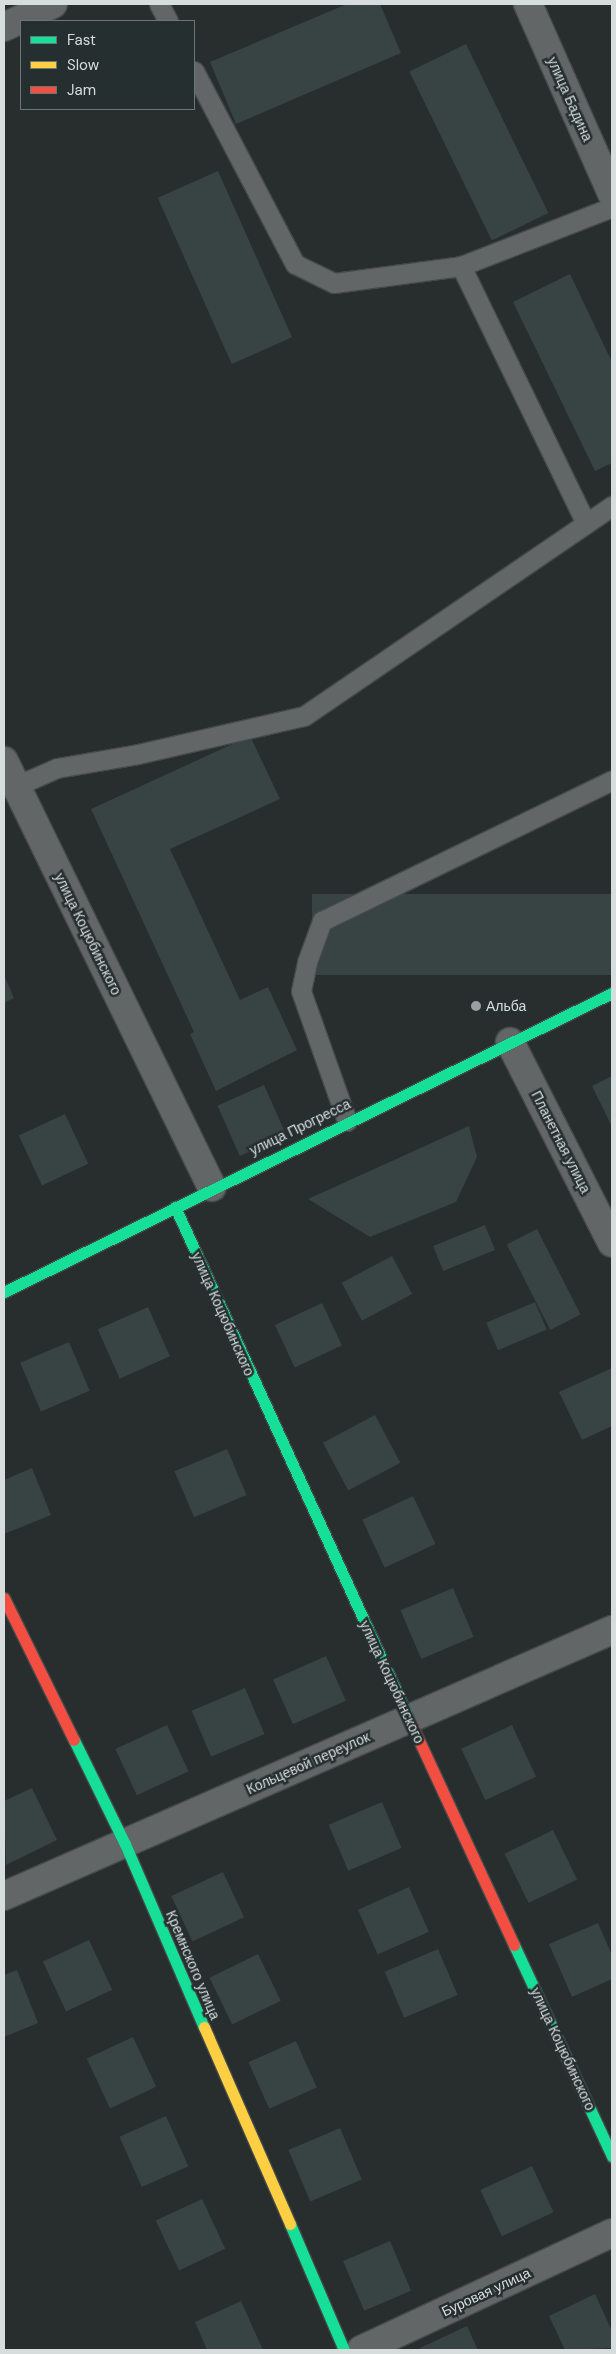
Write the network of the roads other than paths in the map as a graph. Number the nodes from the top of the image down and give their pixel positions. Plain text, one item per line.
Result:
1 (53, 4) edge
2 (159, 4) edge
3 (528, 4) edge
4 (167, 20) edge
5 (4, 27) edge
6 (195, 72) edge
7 (612, 194) edge
8 (612, 207) edge
9 (461, 266) junction
10 (612, 506) edge
11 (586, 523) junction
12 (4, 761) edge
13 (612, 780) edge
14 (16, 786) junction
15 (612, 993) edge
16 (510, 1042) junction
17 (347, 1121) junction
18 (212, 1187) junction
19 (175, 1206) junction
20 (612, 1243) edge
21 (4, 1292) edge
22 (4, 1598) edge
23 (612, 1630) edge
24 (408, 1718) junction
25 (125, 1844) junction
26 (4, 1896) edge
27 (612, 2156) edge
28 (612, 2233) edge
29 (344, 2350) edge
30 (361, 2350) edge

1 - 5 street
2 - 4 lane
3 - 7 street, улица Бадина
6 - 9 lane
8 - 9 lane
9 - 11 lane
10 - 11 lane
11 - 14 lane
12 - 14 street, улица Коцюбинского
13 - 17 lane
14 - 18 street, улица Коцюбинского
15 - 16 street, улица Прогресса
16 - 17 street, улица Прогресса
16 - 20 street, Планетная улица
17 - 18 street, улица Прогресса
18 - 19 street, улица Прогресса
19 - 21 street, улица Прогресса
19 - 24 street, улица Коцюбинского
22 - 25 street, Кремнского улица
23 - 24 street, Кольцевой переулок
24 - 25 street, Кольцевой переулок
24 - 27 street, улица Коцюбинского
25 - 26 street, Кольцевой переулок
25 - 29 street, Кремнского улица
28 - 30 street, Буровая улица

